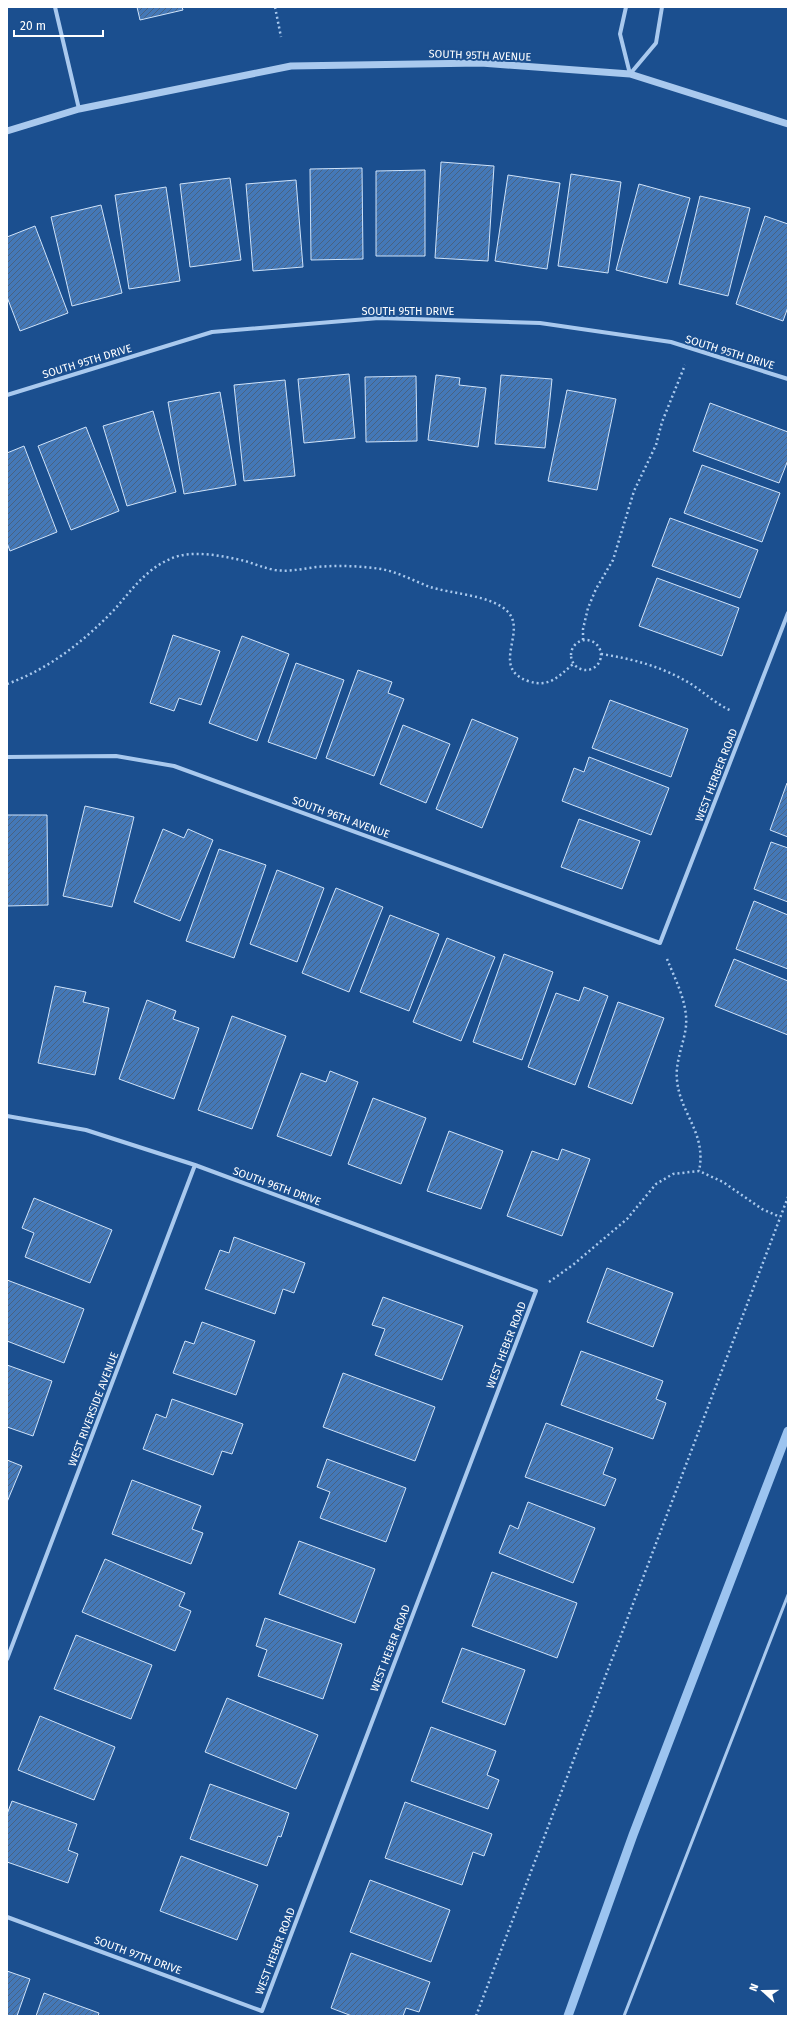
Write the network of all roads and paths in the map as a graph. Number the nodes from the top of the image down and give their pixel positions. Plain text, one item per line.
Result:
1 (55, 7) edge
2 (275, 7) edge
3 (626, 7) edge
4 (662, 7) edge
5 (281, 37) dead end
6 (630, 74) junction
7 (79, 109) junction
8 (788, 124) edge
9 (7, 131) edge
10 (690, 348) junction
11 (788, 379) edge
12 (7, 395) edge
13 (788, 613) edge
14 (583, 640) junction
15 (601, 654) junction
16 (573, 664) junction
17 (7, 684) edge
18 (748, 717) junction
19 (7, 758) edge
20 (660, 943) junction
21 (7, 1116) edge
22 (195, 1165) junction
23 (699, 1171) junction
24 (788, 1197) edge
25 (780, 1217) junction
26 (536, 1291) junction
27 (788, 1595) edge
28 (7, 1659) edge
29 (7, 1917) edge
30 (262, 2011) joint
31 (476, 2016) edge
32 (624, 2016) edge

1 - 7 street
2 - 5 path
3 - 6 street
4 - 6 street
6 - 7 street, SOUTH 95TH AVENUE
6 - 8 street, SOUTH 95TH AVENUE
7 - 9 street, SOUTH 95TH AVENUE
10 - 11 street, SOUTH 95TH DRIVE
10 - 12 street, SOUTH 95TH DRIVE
10 - 14 path
13 - 18 street, WEST HERBER ROAD
14 - 15 path
14 - 16 path
15 - 16 path
15 - 18 path
16 - 17 path
18 - 20 street, WEST HERBER ROAD
19 - 20 street, SOUTH 96TH AVENUE
20 - 23 path
21 - 22 street, SOUTH 96TH DRIVE
22 - 26 street, SOUTH 96TH DRIVE
22 - 28 street, WEST RIVERSIDE AVENUE
23 - 25 path
23 - 26 path
24 - 25 path
25 - 31 path
26 - 30 street, WEST HEBER ROAD
27 - 32 lane
29 - 30 street, SOUTH 97TH DRIVE

